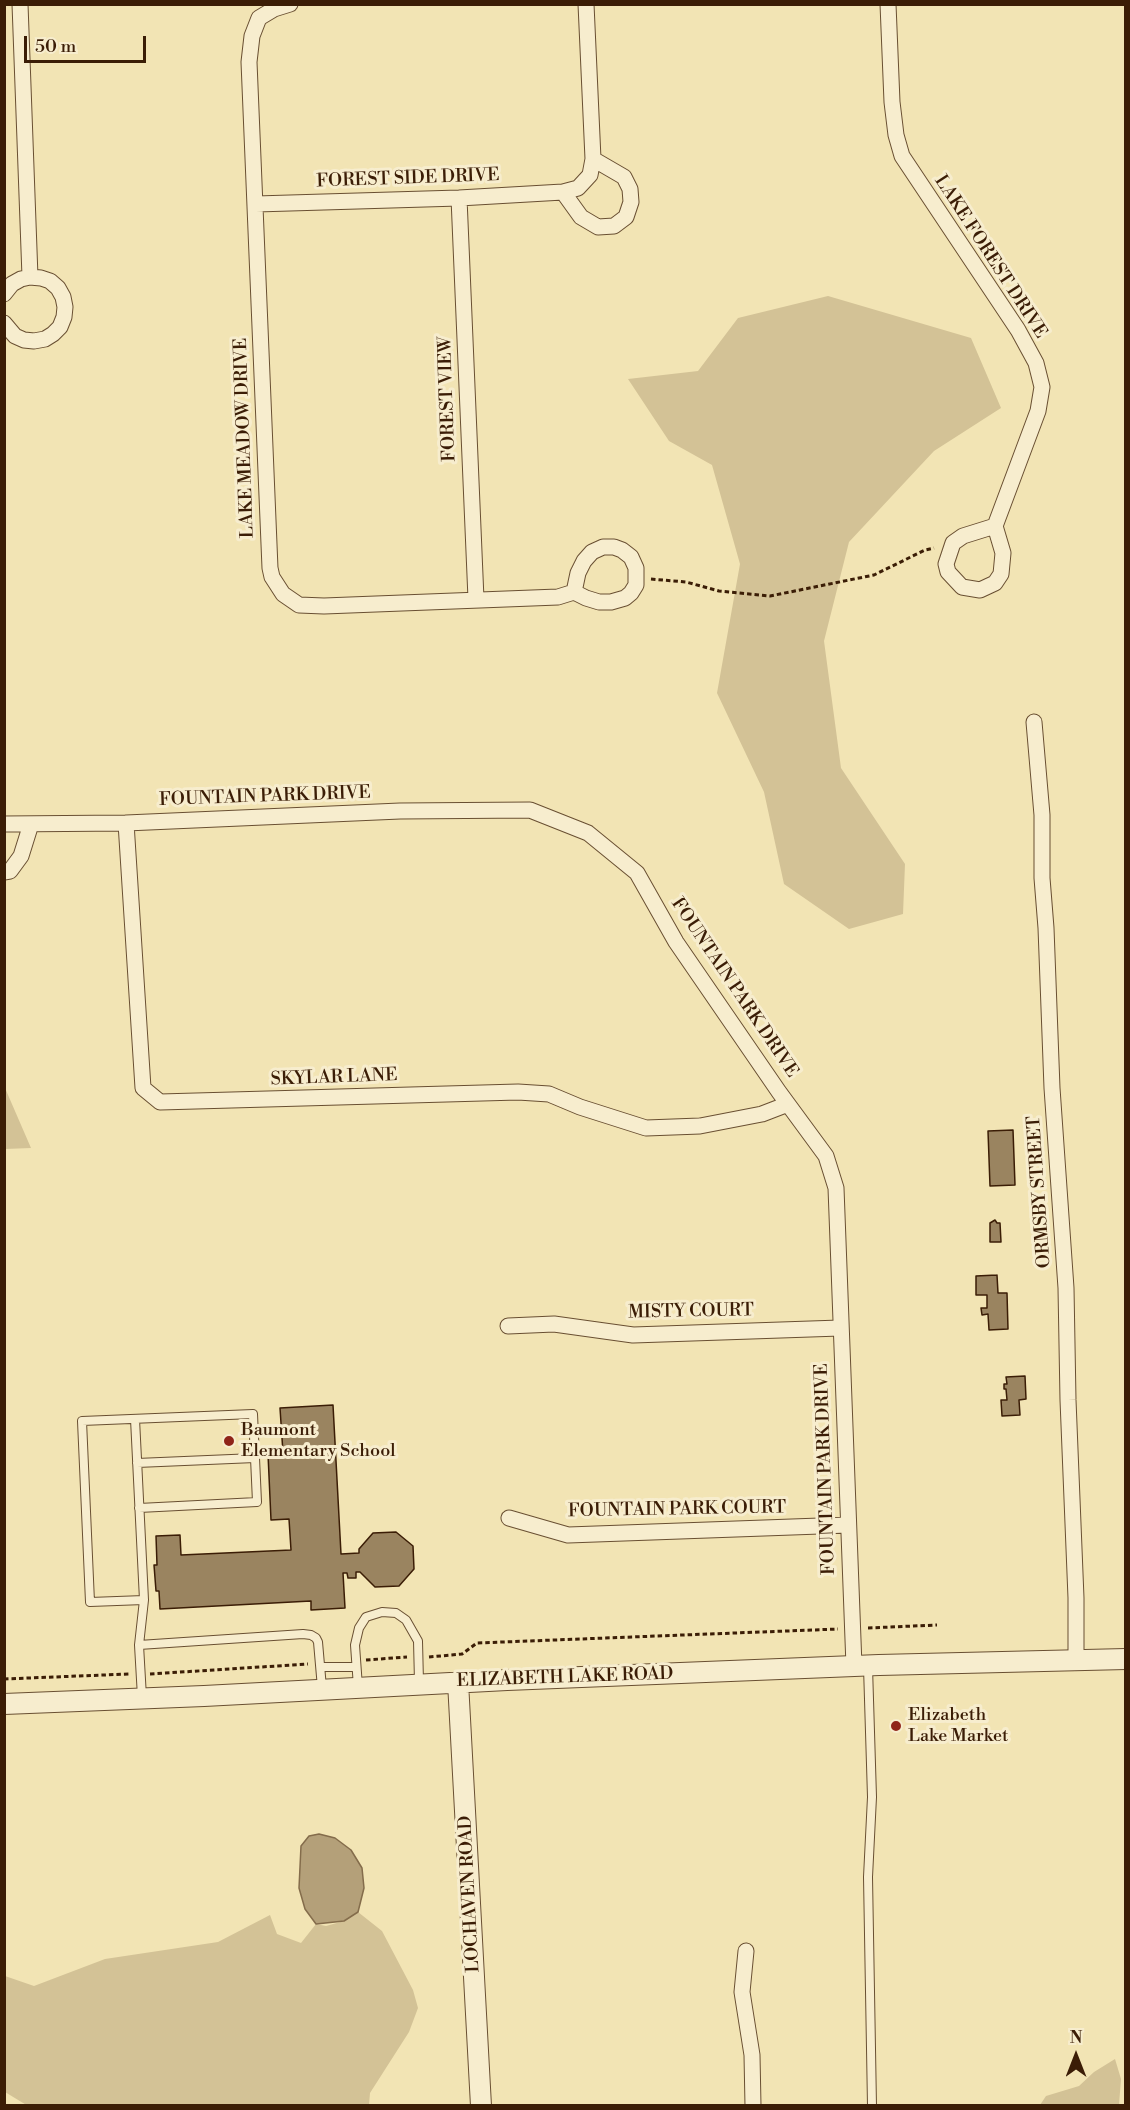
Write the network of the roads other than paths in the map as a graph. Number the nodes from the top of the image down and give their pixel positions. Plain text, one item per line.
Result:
1 (20, 4) edge
2 (290, 4) edge
3 (586, 4) edge
4 (888, 4) edge
5 (593, 159) junction
6 (562, 192) junction
7 (459, 198) junction
8 (256, 204) junction
9 (30, 277) junction
10 (4, 294) edge
11 (4, 323) edge
12 (994, 526) junction
13 (574, 592) junction
14 (476, 599) junction
15 (1034, 722) dead end
16 (126, 823) junction
17 (4, 824) edge
18 (31, 824) junction
19 (4, 873) edge
20 (788, 1104) junction
21 (508, 1326) dead end
22 (840, 1328) junction
23 (135, 1419) junction
24 (255, 1458) junction
25 (137, 1463) junction
26 (139, 1508) junction
27 (509, 1518) dead end
28 (848, 1525) junction
29 (144, 1600) junction
30 (139, 1645) junction
31 (1125, 1659) edge
32 (1076, 1661) junction
33 (355, 1664) junction
34 (321, 1665) junction
35 (861, 1666) junction
36 (458, 1682) junction
37 (419, 1684) junction
38 (358, 1688) junction
39 (322, 1689) junction
40 (142, 1699) junction
41 (4, 1704) edge
42 (746, 1951) dead end
43 (481, 2106) edge
44 (753, 2106) edge
45 (872, 2106) edge

1 - 9 street
2 - 8 street, LAKE MEADOW DRIVE
3 - 5 street, FOREST SIDE DRIVE
4 - 12 street, LAKE FOREST DRIVE
5 - 6 street, FOREST SIDE DRIVE
5 - 6 street
6 - 7 street, FOREST SIDE DRIVE
7 - 8 street, FOREST SIDE DRIVE
7 - 14 street, FOREST VIEW
8 - 14 street, LAKE MEADOW DRIVE
9 - 10 street
9 - 11 street
12 - 12 street
13 - 13 street, LAKE MEADOW DRIVE
13 - 14 street, LAKE MEADOW DRIVE
15 - 32 street, ORMSBY STREET
16 - 18 street, FOUNTAIN PARK DRIVE
16 - 20 street, FOUNTAIN PARK DRIVE
16 - 20 street, SKYLAR LANE
17 - 18 street, FOUNTAIN PARK DRIVE
18 - 19 street
20 - 22 street, FOUNTAIN PARK DRIVE
21 - 22 street, MISTY COURT
22 - 28 street, FOUNTAIN PARK DRIVE
23 - 24 lane
23 - 25 lane
23 - 29 lane
24 - 25 lane
24 - 26 lane
25 - 26 lane
26 - 29 lane
27 - 28 street, FOUNTAIN PARK COURT
28 - 35 street, FOUNTAIN PARK DRIVE
29 - 30 lane
30 - 34 lane
30 - 40 lane
31 - 32 street, ELIZABETH LAKE ROAD
32 - 35 street, ELIZABETH LAKE ROAD
33 - 34 lane
33 - 37 lane
33 - 38 lane
34 - 39 lane
35 - 36 street, ELIZABETH LAKE ROAD
35 - 45 lane
36 - 37 street, ELIZABETH LAKE ROAD
36 - 43 street, LOCHAVEN ROAD
37 - 38 street, ELIZABETH LAKE ROAD
38 - 39 street, ELIZABETH LAKE ROAD
39 - 40 street, ELIZABETH LAKE ROAD
40 - 41 street, ELIZABETH LAKE ROAD
42 - 44 street

